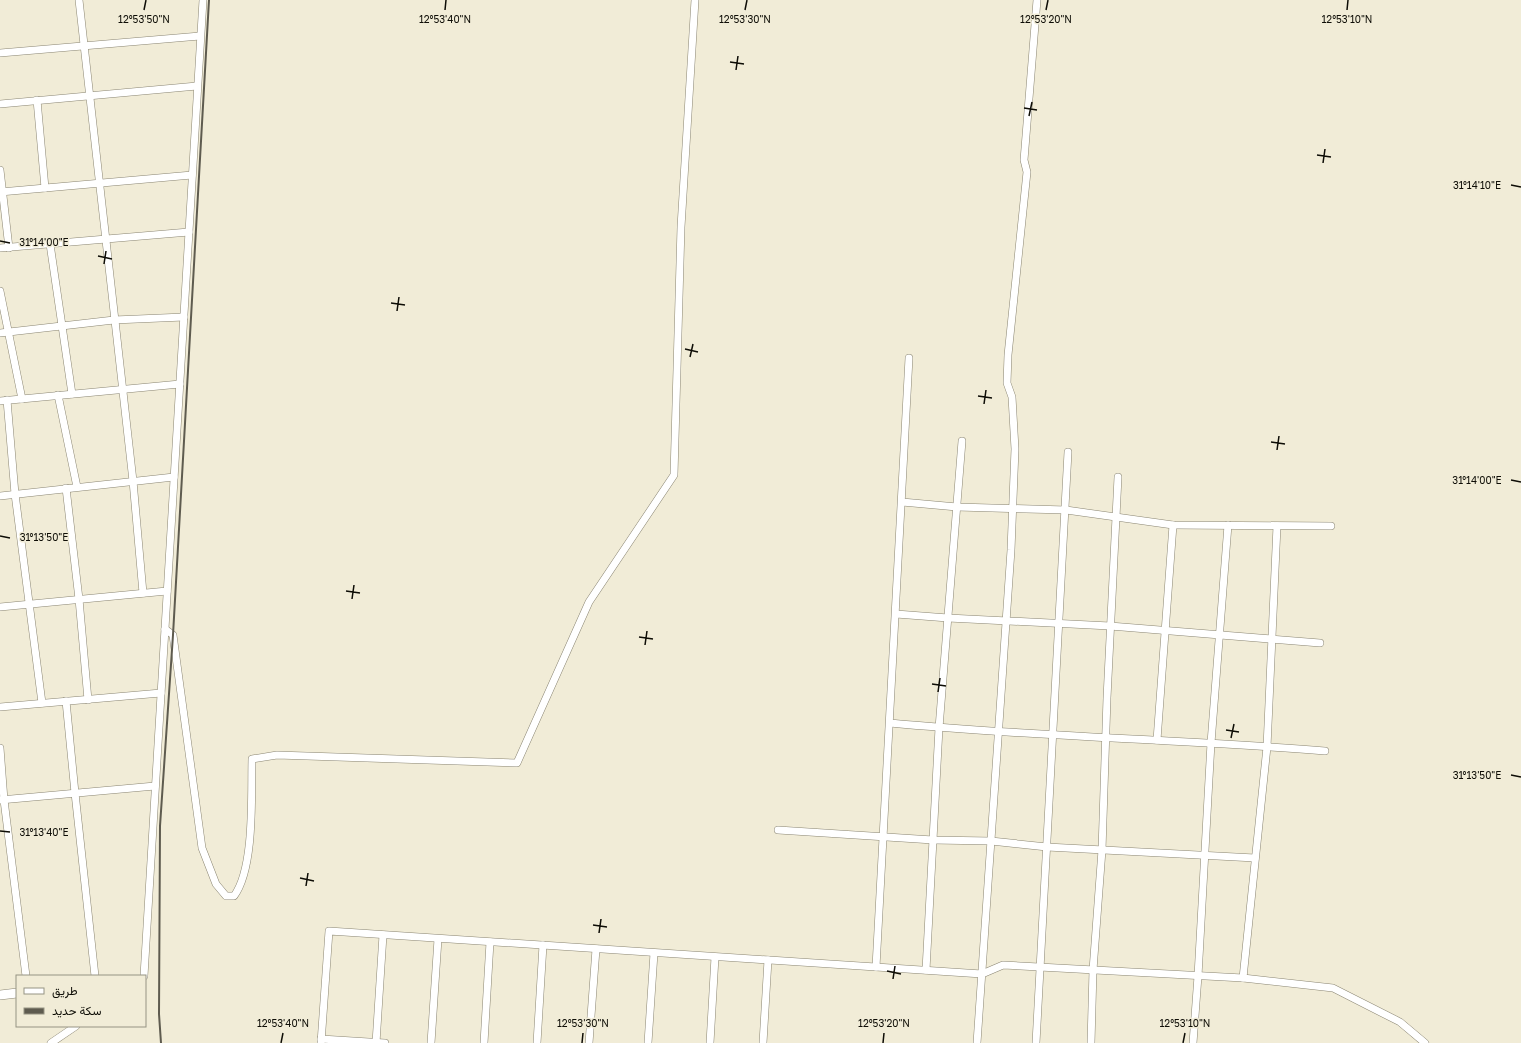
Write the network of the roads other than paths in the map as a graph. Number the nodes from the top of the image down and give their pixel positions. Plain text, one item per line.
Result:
1 (79, 0) edge
2 (203, 0) edge
3 (695, 0) edge
4 (1037, 0) edge
5 (200, 36) junction
6 (83, 46) junction
7 (0, 53) edge
8 (197, 86) junction
9 (88, 96) junction
10 (37, 100) junction
11 (0, 104) edge
12 (0, 170) edge
13 (192, 175) junction
14 (98, 184) junction
15 (45, 188) junction
16 (1, 192) edge
17 (188, 232) junction
18 (105, 239) junction
19 (50, 244) junction
20 (0, 248) edge
21 (9, 248) junction
22 (0, 291) edge
23 (184, 317) junction
24 (114, 320) junction
25 (63, 326) junction
26 (8, 332) junction
27 (0, 333) edge
28 (909, 358) dead end
29 (180, 384) junction
30 (122, 389) junction
31 (72, 394) junction
32 (58, 396) junction
33 (22, 399) junction
34 (4, 401) edge
35 (962, 441) dead end
36 (1068, 452) dead end
37 (174, 477) junction
38 (1118, 477) dead end
39 (133, 481) junction
40 (77, 487) junction
41 (66, 488) junction
42 (15, 494) junction
43 (0, 496) edge
44 (902, 502) junction
45 (957, 507) junction
46 (1013, 509) junction
47 (1066, 510) junction
48 (1116, 517) junction
49 (1173, 525) junction
50 (1228, 526) junction
51 (1277, 526) junction
52 (1331, 526) dead end
53 (167, 591) junction
54 (143, 593) junction
55 (79, 599) junction
56 (29, 604) junction
57 (0, 607) edge
58 (896, 614) junction
59 (948, 618) junction
60 (1006, 621) junction
61 (1059, 624) junction
62 (1110, 626) junction
63 (165, 629) junction
64 (1166, 631) junction
65 (1219, 635) junction
66 (1272, 639) junction
67 (1320, 643) dead end
68 (161, 694) junction
69 (88, 700) junction
70 (66, 701) junction
71 (42, 703) junction
72 (0, 707) edge
73 (890, 723) junction
74 (939, 728) junction
75 (999, 731) junction
76 (1053, 736) junction
77 (1105, 737) junction
78 (1157, 740) junction
79 (1211, 743) junction
80 (1267, 746) junction
81 (0, 748) edge
82 (1325, 751) dead end
83 (155, 786) junction
84 (75, 793) junction
85 (2, 800) edge
86 (778, 830) dead end
87 (884, 836) junction
88 (933, 840) junction
89 (991, 841) junction
90 (1047, 847) junction
91 (1102, 850) junction
92 (1204, 856) junction
93 (1255, 858) junction
94 (383, 935) junction
95 (438, 939) junction
96 (490, 942) junction
97 (543, 945) junction
98 (596, 949) junction
99 (654, 953) junction
100 (715, 957) junction
101 (768, 960) junction
102 (876, 967) junction
103 (1040, 967) junction
104 (926, 970) junction
105 (1094, 970) junction
106 (982, 974) junction
107 (26, 975) edge
108 (96, 975) edge
109 (144, 975) edge
110 (1198, 976) junction
111 (1243, 978) junction
112 (16, 993) edge
113 (0, 995) edge
114 (74, 1027) edge
115 (321, 1041) edge
116 (50, 1043) edge
117 (376, 1043) edge
118 (385, 1043) edge
119 (431, 1043) edge
120 (484, 1043) edge
121 (537, 1043) edge
122 (589, 1043) edge
123 (648, 1043) edge
124 (710, 1043) edge
125 (763, 1043) edge
126 (977, 1043) edge
127 (1036, 1043) edge
128 (1091, 1043) edge
129 (1193, 1043) edge
130 (1425, 1043) edge

1 - 6 street
2 - 5 street
3 - 63 street
4 - 46 street
5 - 6 street
5 - 8 street
6 - 7 street
6 - 9 street
8 - 9 street
8 - 13 street
9 - 10 street
9 - 14 street
10 - 11 street
10 - 15 street
12 - 16 street
13 - 14 street
13 - 17 street
14 - 15 street
14 - 18 street
15 - 16 street
16 - 21 street
17 - 18 street
17 - 23 street
18 - 19 street
18 - 24 street
19 - 21 street
19 - 25 street
20 - 21 street
22 - 26 street
23 - 24 street
23 - 29 street
24 - 25 street
24 - 30 street
25 - 26 street
25 - 31 street
26 - 27 street
26 - 33 street
28 - 44 street
29 - 30 street
29 - 37 street
30 - 31 street
30 - 39 street
31 - 32 street
32 - 33 street
32 - 40 street
33 - 34 street
34 - 42 street
35 - 45 street
36 - 47 street
37 - 39 street
37 - 53 street
38 - 48 street
39 - 40 street
39 - 54 street
40 - 41 street
41 - 42 street
41 - 55 street
42 - 43 street
42 - 56 street
44 - 45 street
44 - 58 street
45 - 46 street
45 - 59 street
46 - 47 street
46 - 60 street
47 - 48 street
47 - 61 street
48 - 49 street
48 - 62 street
49 - 50 street
49 - 64 street
50 - 51 street
50 - 65 street
51 - 52 street
51 - 66 street
53 - 54 street
53 - 63 street
54 - 55 street
55 - 56 street
55 - 69 street
56 - 57 street
56 - 71 street
58 - 59 street
58 - 73 street
59 - 60 street
59 - 74 street
60 - 61 street
60 - 75 street
61 - 62 street
61 - 76 street
62 - 64 street
62 - 77 street
63 - 68 street
64 - 65 street
64 - 78 street
65 - 66 street
65 - 79 street
66 - 67 street
66 - 80 street
68 - 69 street
68 - 83 street
69 - 70 street
70 - 71 street
70 - 84 street
71 - 72 street
73 - 74 street
73 - 87 street
74 - 75 street
74 - 88 street
75 - 76 street
75 - 89 street
76 - 77 street
76 - 90 street
77 - 78 street
77 - 91 street
78 - 79 street
79 - 80 street
79 - 92 street
80 - 82 street
80 - 93 street
81 - 85 street
83 - 84 street
83 - 109 street
84 - 85 street
84 - 108 street
85 - 107 street
86 - 87 street
87 - 88 street
87 - 102 street
88 - 89 street
88 - 104 street
89 - 90 street
89 - 106 street
90 - 91 street
90 - 103 street
91 - 92 street
91 - 105 street
92 - 93 street
92 - 110 street
93 - 111 street
94 - 95 street
94 - 115 street
94 - 117 street
95 - 96 street
95 - 119 street
96 - 97 street
96 - 120 street
97 - 98 street
97 - 121 street
98 - 99 street
98 - 122 street
99 - 100 street
99 - 123 street
100 - 101 street
100 - 124 street
101 - 102 street
101 - 125 street
102 - 104 street
103 - 105 street
103 - 106 street
103 - 127 street
104 - 106 street
105 - 110 street
105 - 128 street
106 - 126 street
110 - 111 street
110 - 129 street
111 - 130 street
112 - 113 street
114 - 116 street
115 - 117 street
117 - 118 street

